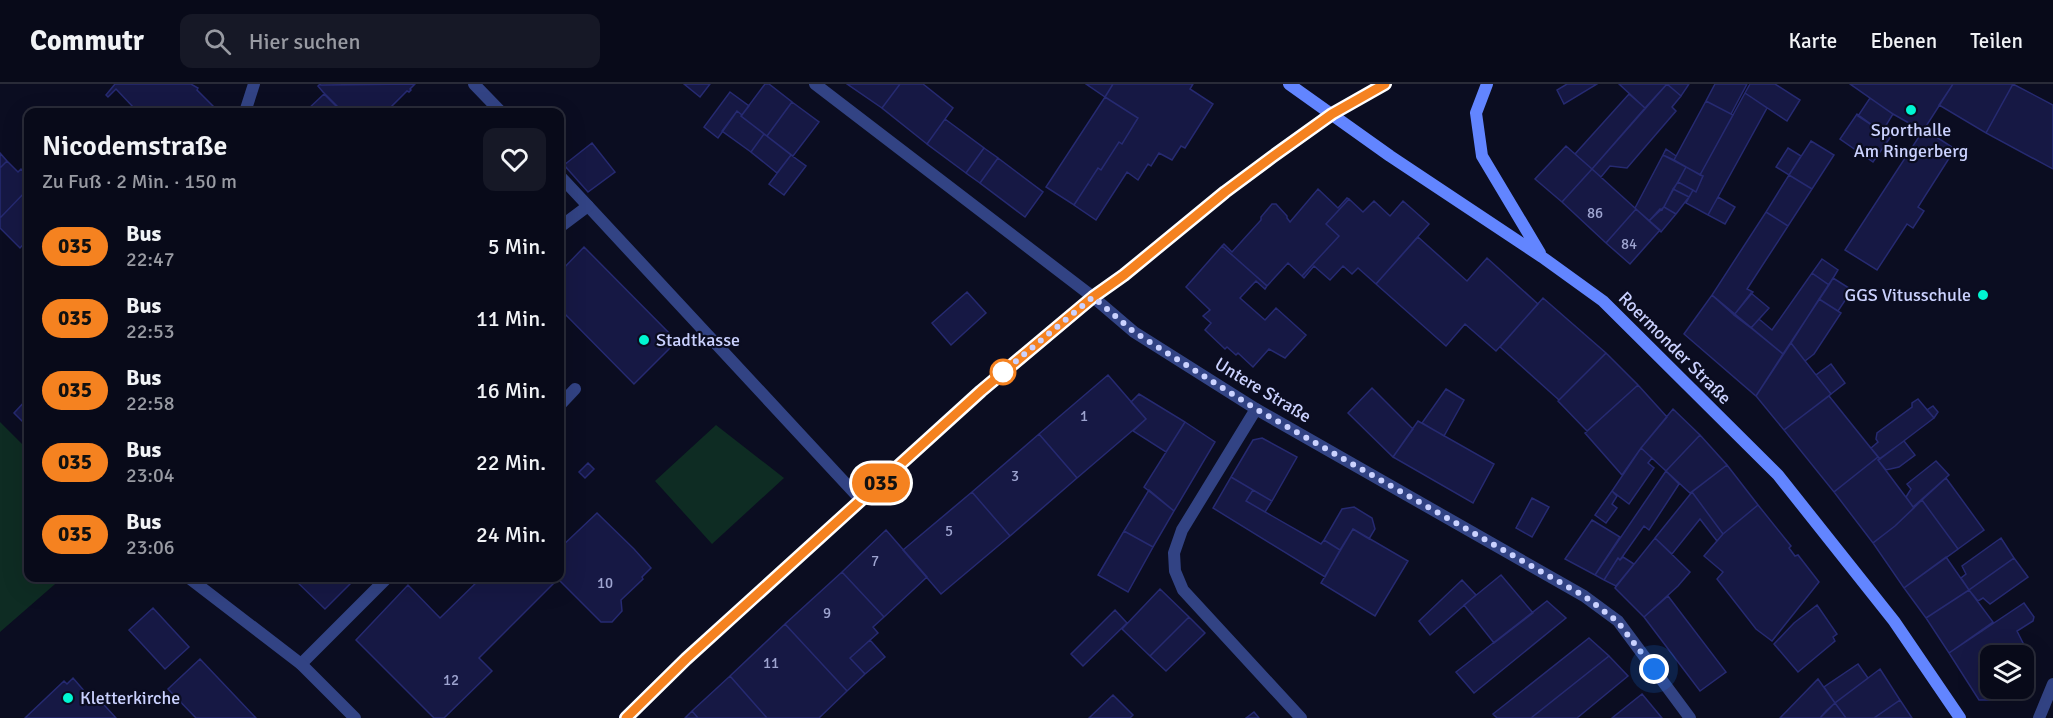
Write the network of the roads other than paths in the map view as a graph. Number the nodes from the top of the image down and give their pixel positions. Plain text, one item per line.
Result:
1 (254, 84) edge
2 (474, 84) edge
3 (815, 84) edge
4 (1289, 84) edge
5 (1385, 84) edge
6 (1487, 84) edge
7 (246, 108) edge
8 (497, 108) edge
9 (1332, 114) junction
10 (564, 180) edge
11 (588, 206) junction
12 (564, 224) edge
13 (1542, 257) junction
14 (1093, 297) junction
15 (575, 389) dead end
16 (564, 401) edge
17 (1256, 409) junction
18 (861, 500) junction
19 (194, 582) edge
20 (383, 582) edge
21 (301, 664) junction
22 (2053, 684) edge
23 (356, 718) edge
24 (626, 718) edge
25 (1301, 718) edge
26 (1690, 718) edge
27 (1960, 718) edge
28 (2039, 718) edge

1 - 7 street
2 - 8 street
3 - 14 street, Untere Straße
4 - 9 street, Roermonder Straße
5 - 9 street
6 - 13 street
9 - 13 street, Roermonder Straße
9 - 14 street
10 - 11 street
11 - 12 street
11 - 18 street
13 - 27 street, Roermonder Straße
14 - 17 street, Untere Straße
14 - 18 street
15 - 16 street
17 - 25 street
17 - 26 street, Untere Straße
18 - 24 street
19 - 21 street
20 - 21 street
21 - 23 street
22 - 28 street

